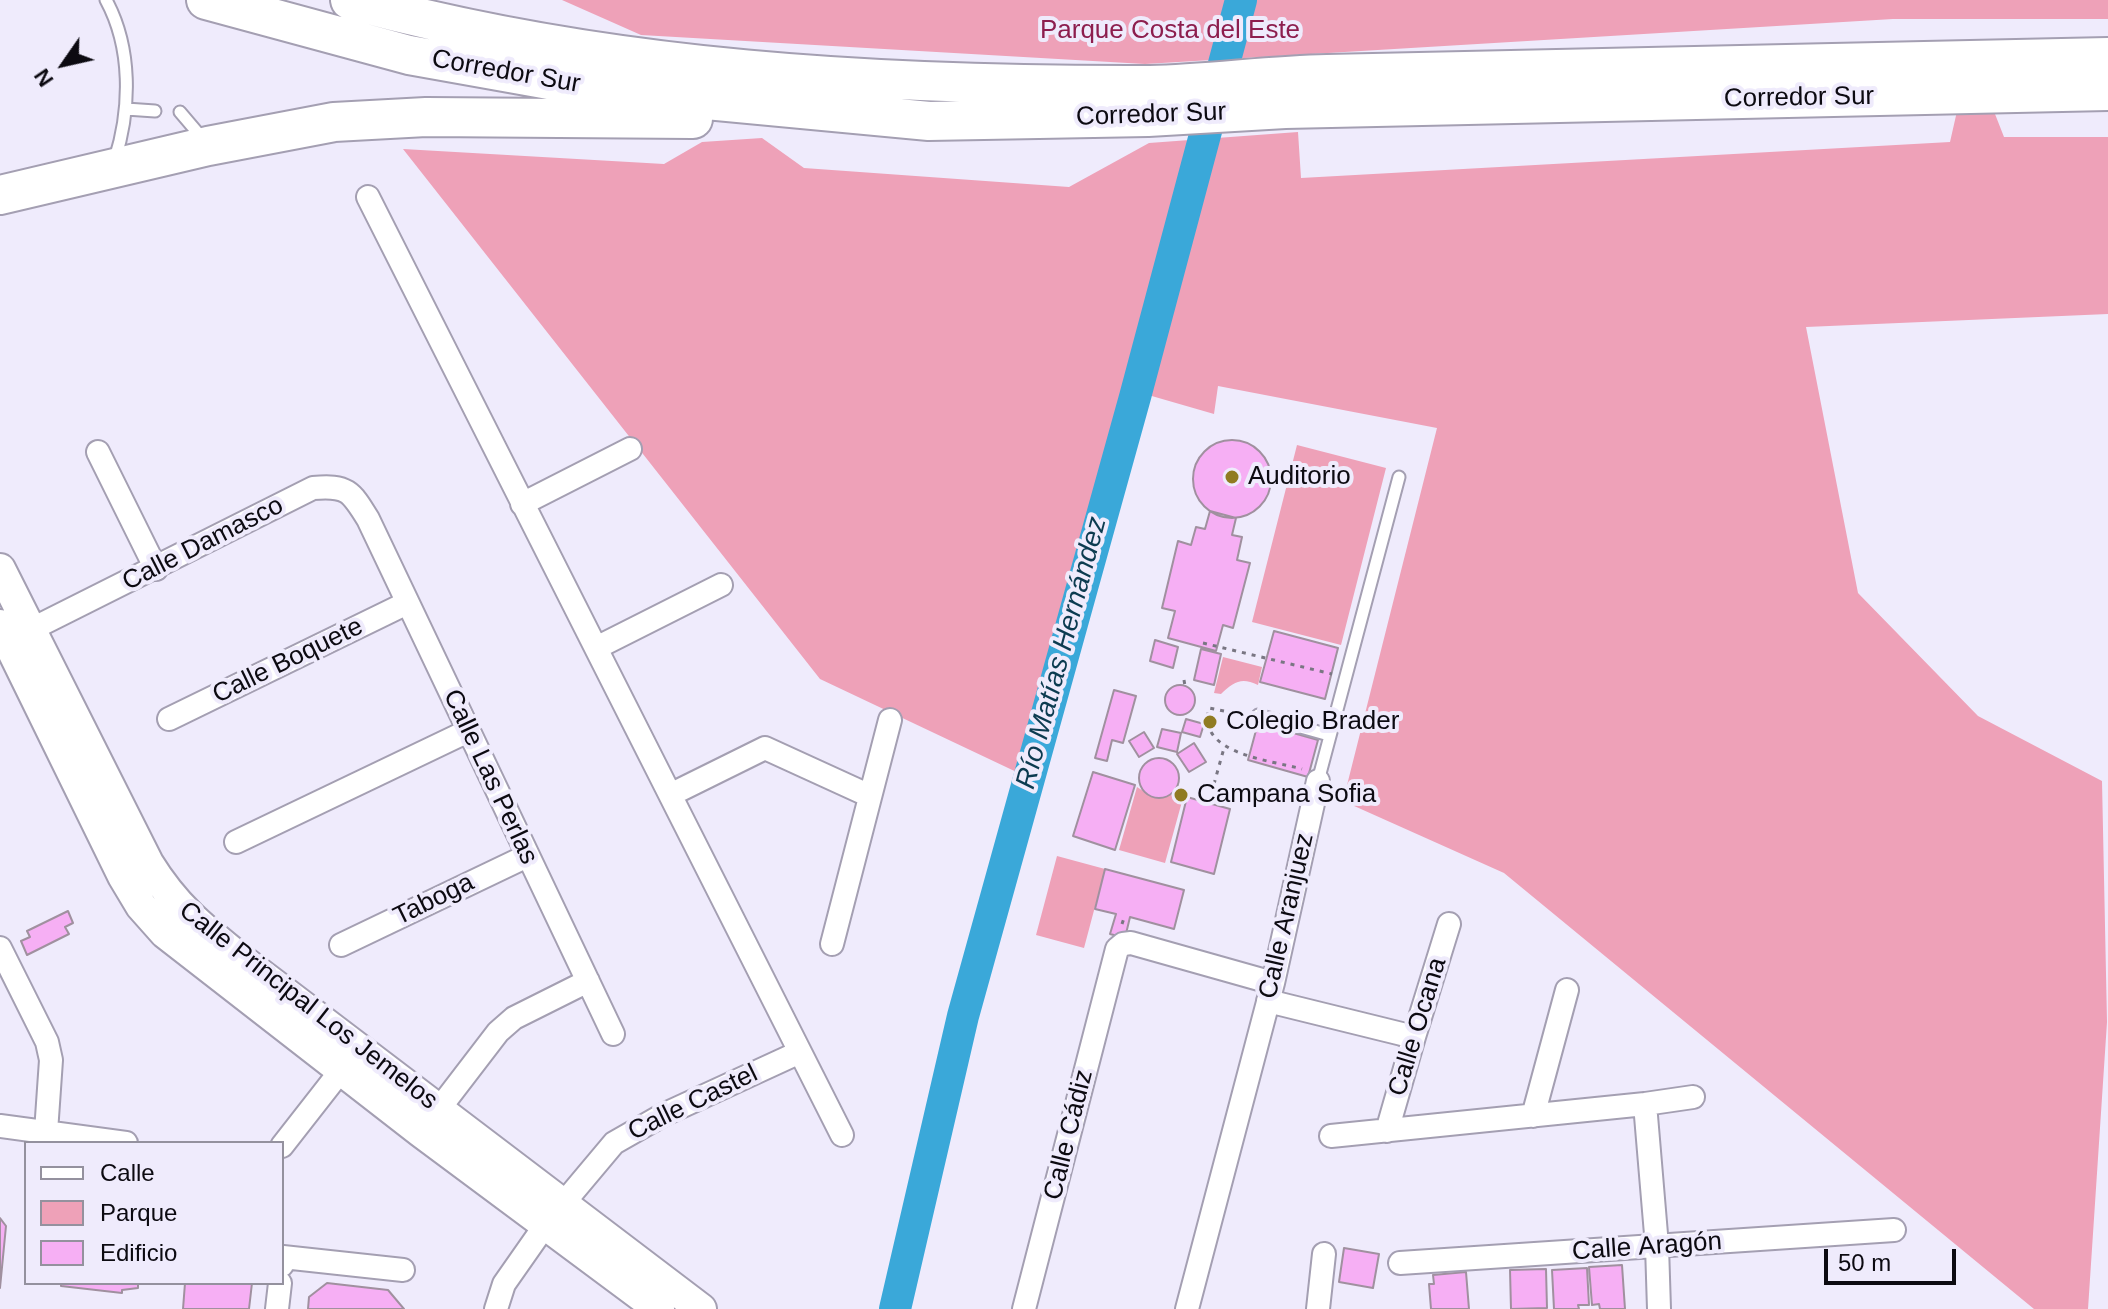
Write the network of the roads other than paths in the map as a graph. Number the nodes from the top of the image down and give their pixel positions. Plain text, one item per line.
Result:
1 (106, 0) edge
2 (206, 0) edge
3 (350, 0) edge
4 (2108, 57) edge
5 (2108, 91) edge
6 (1289, 92) junction
7 (1152, 101) junction
8 (126, 109) junction
9 (155, 111) dead end
10 (180, 112) dead end
11 (818, 112) junction
12 (208, 146) junction
13 (112, 168) junction
14 (0, 195) edge
15 (368, 197) dead end
16 (630, 449) dead end
17 (98, 452) dead end
18 (1399, 477) dead end
19 (522, 504) junction
20 (368, 519) joint
21 (0, 569) edge
22 (156, 569) junction
23 (721, 585) dead end
24 (407, 603) junction
25 (0, 622) edge
26 (30, 630) junction
27 (596, 648) junction
28 (21, 667) junction
29 (1258, 715) dead end
30 (169, 719) dead end
31 (890, 720) dead end
32 (468, 731) junction
33 (1329, 735) junction
34 (1314, 776) joint
35 (672, 794) junction
36 (870, 796) junction
37 (236, 842) dead end
38 (527, 856) junction
39 (1449, 924) dead end
40 (832, 944) dead end
41 (341, 945) dead end
42 (1, 952) edge
43 (588, 981) junction
44 (1567, 990) dead end
45 (1271, 992) junction
46 (613, 1034) dead end
47 (1414, 1037) junction
48 (800, 1052) junction
49 (350, 1060) junction
50 (1693, 1097) dead end
51 (1645, 1104) junction
52 (1533, 1116) junction
53 (429, 1120) junction
54 (0, 1126) edge
55 (1387, 1131) junction
56 (46, 1132) junction
57 (842, 1135) dead end
58 (1331, 1136) dead end
59 (111, 1141) edge
60 (284, 1143) edge
61 (555, 1213) junction
62 (1894, 1230) dead end
63 (1657, 1246) junction
64 (1324, 1254) dead end
65 (284, 1257) edge
66 (1400, 1263) dead end
67 (403, 1270) dead end
68 (280, 1285) edge
69 (277, 1309) edge
70 (496, 1309) edge
71 (659, 1309) edge
72 (701, 1309) edge
73 (1024, 1309) edge
74 (1187, 1309) edge
75 (1318, 1309) edge
76 (1659, 1309) edge

1 - 8 lane
2 - 11 highway, Corredor Sur
3 - 7 highway, Corredor Sur
4 - 6 highway, Corredor Sur
5 - 6 highway, Corredor Sur
6 - 7 highway, Corredor Sur
7 - 11 highway, Corredor Sur
8 - 9 lane
8 - 13 lane
10 - 12 lane
11 - 12 highway
12 - 13 highway
13 - 14 highway
15 - 19 street
16 - 19 street
17 - 22 street
18 - 33 lane, Calle Aranjuez
19 - 27 street
20 - 22 street, Calle Damasco
20 - 24 street, Calle Las Perlas
21 - 26 main road, Calle Principal Los Jemelos
22 - 26 street, Calle Damasco
23 - 27 street
24 - 30 street, Calle Boquete
24 - 32 street, Calle Las Perlas
25 - 26 main road
25 - 28 main road, Calle Principal Los Jemelos
26 - 28 main road
26 - 49 main road, Calle Principal Los Jemelos
27 - 35 street
28 - 49 main road, Calle Principal Los Jemelos
29 - 33 lane
31 - 36 street
32 - 37 street
32 - 38 street, Calle Las Perlas
33 - 34 lane, Calle Aranjuez
34 - 45 street, Calle Aranjuez
35 - 36 street
35 - 48 street
36 - 40 street
38 - 41 street, Taboga
38 - 43 street, Calle Las Perlas
39 - 47 street, Calle Ocana
42 - 56 street
43 - 46 street, Calle Las Perlas
43 - 53 street
44 - 52 street
45 - 47 street
45 - 73 street, Calle Cádiz
45 - 74 street, Calle Aranjuez
47 - 55 street, Calle Ocana
48 - 57 street
48 - 61 street, Calle Castel
49 - 53 main road, Calle Principal Los Jemelos
49 - 60 street
50 - 51 street
51 - 52 street
51 - 63 street
52 - 55 street
53 - 61 main road, Calle Principal Los Jemelos
54 - 56 street
55 - 58 street
56 - 59 street
61 - 70 street, Calle Castel
61 - 71 main road, Calle Principal Los Jemelos
61 - 72 main road, Calle Principal Los Jemelos
62 - 63 street, Calle Aragón
63 - 66 street, Calle Aragón
63 - 76 street
64 - 75 street
65 - 67 street
68 - 69 street

